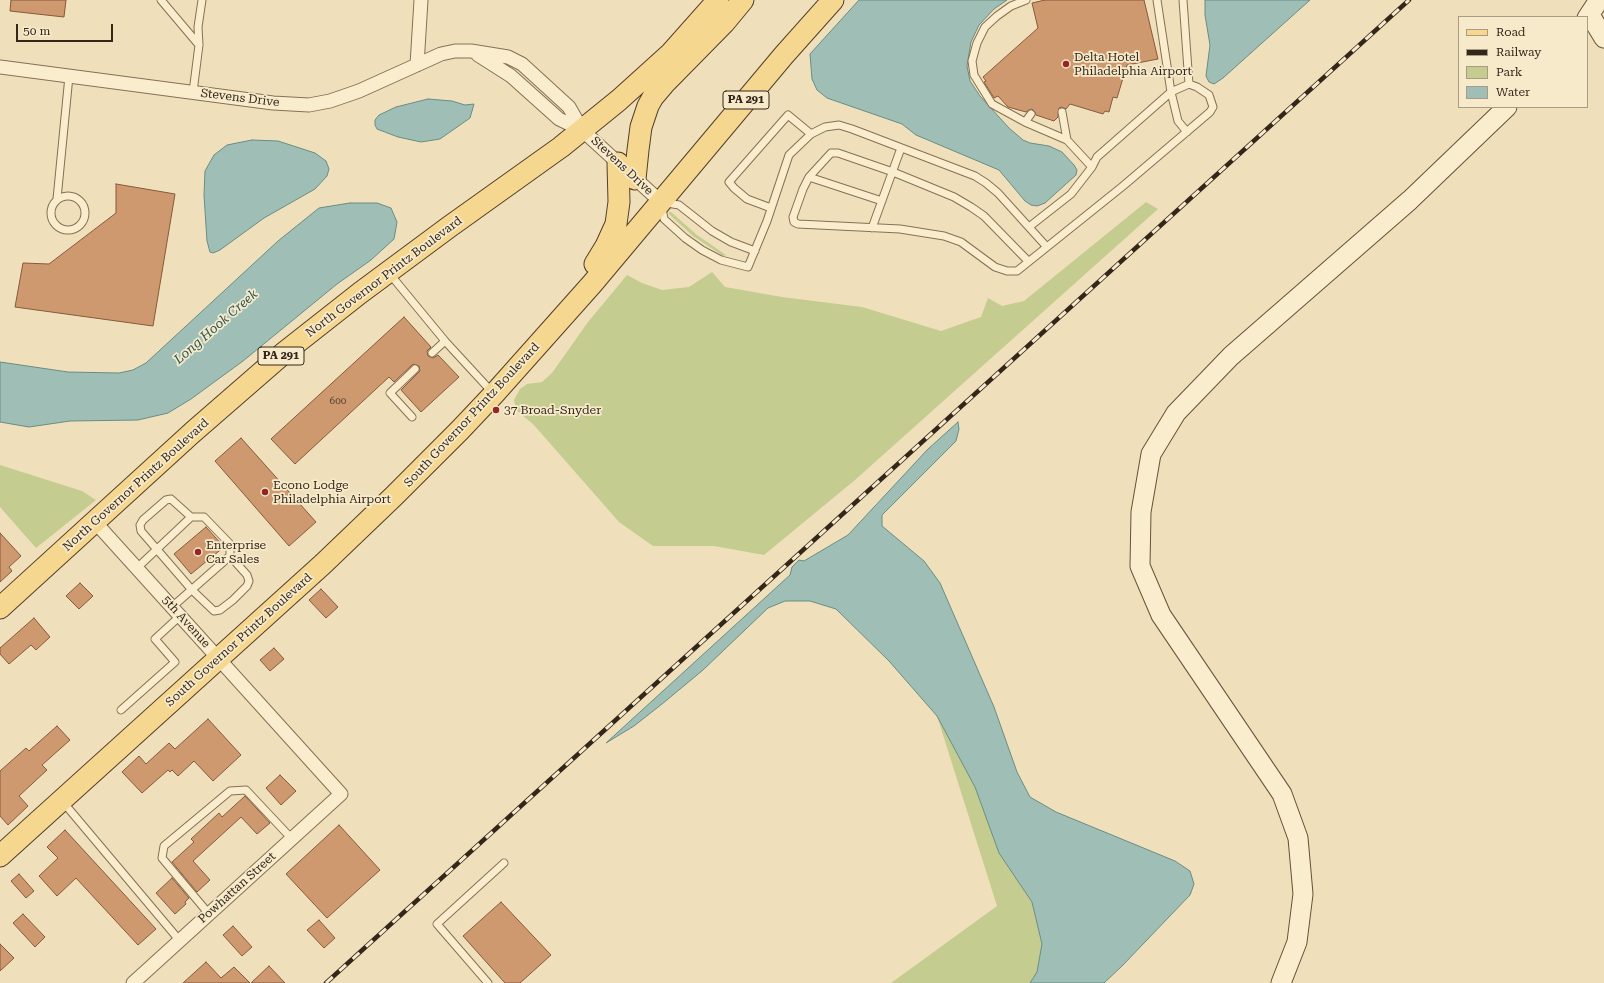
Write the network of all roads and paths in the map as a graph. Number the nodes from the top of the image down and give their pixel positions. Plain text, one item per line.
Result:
1 (161, 0) edge
2 (202, 0) edge
3 (421, 0) edge
4 (718, 0) edge
5 (743, 0) edge
6 (833, 0) edge
7 (1026, 0) edge
8 (1157, 0) edge
9 (1183, 0) edge
10 (1592, 11) edge
11 (1604, 38) edge
12 (199, 45) junction
13 (417, 64) junction
14 (0, 67) edge
15 (70, 76) junction
16 (1189, 84) junction
17 (193, 92) junction
18 (1171, 92) junction
19 (1506, 108) edge
20 (1062, 112) dead end
21 (1031, 114) dead end
22 (1025, 122) junction
23 (582, 130) junction
24 (1187, 132) junction
25 (811, 134) junction
26 (1067, 140) junction
27 (901, 148) junction
28 (618, 163) junction
29 (1092, 168) junction
30 (893, 172) junction
31 (809, 177) junction
32 (636, 179) junction
33 (57, 199) junction
34 (882, 201) junction
35 (661, 202) junction
36 (771, 208) junction
37 (1029, 227) junction
38 (872, 228) junction
39 (1046, 246) junction
40 (755, 251) junction
41 (1028, 261) junction
42 (388, 272) junction
43 (567, 311) junction
44 (445, 341) junction
45 (432, 353) dead end
46 (415, 369) dead end
47 (494, 394) junction
48 (412, 417) dead end
49 (191, 517) junction
50 (95, 522) junction
51 (157, 549) junction
52 (230, 556) junction
53 (137, 568) junction
54 (192, 590) junction
55 (0, 608) edge
56 (176, 612) junction
57 (218, 658) junction
58 (121, 710) dead end
59 (341, 794) joint
60 (62, 800) junction
61 (292, 839) junction
62 (1, 853) edge
63 (504, 864) dead end
64 (209, 914) junction
65 (180, 941) junction
66 (133, 983) edge
67 (488, 983) edge
68 (1281, 983) edge

1 - 12 lane
2 - 12 lane
3 - 13 street
4 - 23 main road, North Governor Printz Boulevard / PA 291
5 - 32 main road
6 - 35 main road, South Governor Printz Boulevard / PA 291
7 - 22 lane
8 - 18 lane
9 - 16 lane
10 - 11 street
12 - 17 lane
13 - 17 street, Stevens Drive
13 - 23 street, Stevens Drive
14 - 15 street, Stevens Drive
15 - 17 street, Stevens Drive
15 - 33 lane
16 - 18 lane
16 - 24 lane
18 - 24 lane
18 - 29 lane
19 - 68 street
20 - 26 lane
21 - 22 lane
22 - 26 lane
23 - 28 street, Stevens Drive
23 - 42 main road, North Governor Printz Boulevard / PA 291
24 - 39 lane
25 - 27 lane
25 - 36 lane
25 - 36 lane
26 - 29 lane
27 - 30 lane
27 - 37 lane
28 - 32 street, Stevens Drive
28 - 43 main road
29 - 37 lane
30 - 31 lane
30 - 34 lane
30 - 41 lane
31 - 34 lane
31 - 38 lane
32 - 35 street, Stevens Drive
33 - 33 lane
34 - 38 lane
35 - 40 lane
35 - 40 lane
35 - 43 main road, South Governor Printz Boulevard / PA 291
36 - 40 lane
37 - 39 lane
38 - 41 lane
39 - 41 lane
42 - 44 lane
42 - 50 main road, North Governor Printz Boulevard / PA 291
43 - 47 main road, South Governor Printz Boulevard / PA 291
44 - 45 lane
44 - 47 lane
46 - 48 lane
47 - 57 main road, South Governor Printz Boulevard / PA 291
49 - 51 lane
49 - 51 lane
49 - 52 lane
50 - 53 street, 5th Avenue
50 - 55 main road, North Governor Printz Boulevard / PA 291
51 - 53 lane
51 - 54 lane
52 - 54 lane
52 - 54 lane
53 - 56 street, 5th Avenue
54 - 56 lane
56 - 57 street, 5th Avenue
56 - 58 lane
57 - 59 street, 5th Avenue
57 - 60 main road, South Governor Printz Boulevard / PA 291
59 - 61 street, Powhattan Street
60 - 62 main road, South Governor Printz Boulevard / PA 291
60 - 65 lane
61 - 64 street, Powhattan Street
61 - 64 lane
63 - 67 lane
64 - 65 street, Powhattan Street
65 - 66 street, Powhattan Street

